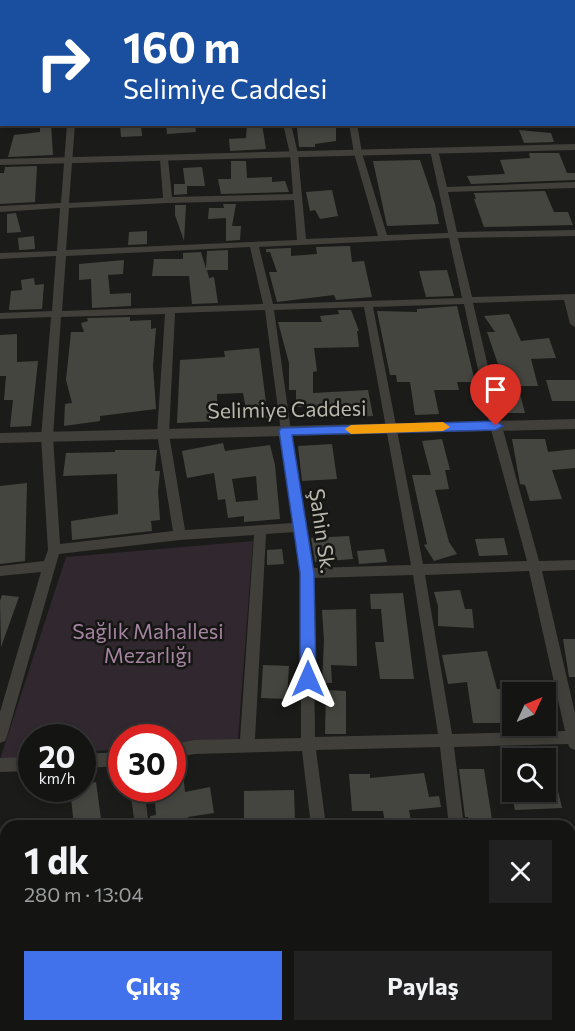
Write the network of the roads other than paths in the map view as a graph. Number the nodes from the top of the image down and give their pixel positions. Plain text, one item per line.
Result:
1 (71, 126) edge
2 (287, 126) edge
3 (353, 126) edge
4 (575, 147) edge
5 (434, 150) junction
6 (358, 153) junction
7 (294, 154) junction
8 (164, 159) junction
9 (69, 160) junction
10 (0, 162) edge
11 (575, 185) edge
12 (444, 190) junction
13 (298, 197) junction
14 (168, 200) junction
15 (63, 207) junction
16 (0, 209) edge
17 (575, 233) edge
18 (455, 235) junction
19 (383, 238) junction
20 (302, 242) junction
21 (254, 243) junction
22 (60, 252) junction
23 (0, 256) edge
24 (571, 297) edge
25 (470, 301) junction
26 (368, 304) junction
27 (269, 307) junction
28 (170, 310) junction
29 (57, 314) junction
30 (0, 316) edge
31 (575, 324) edge
32 (575, 424) edge
33 (496, 426) junction
34 (390, 428) junction
35 (285, 431) junction
36 (163, 434) junction
37 (46, 437) junction
38 (0, 438) edge
39 (300, 527) junction
40 (260, 529) junction
41 (180, 535) junction
42 (54, 550) junction
43 (534, 565) junction
44 (575, 565) edge
45 (49, 566) junction
46 (419, 569) junction
47 (0, 570) edge
48 (307, 573) junction
49 (0, 736) edge
50 (574, 739) edge
51 (447, 740) junction
52 (308, 743) junction
53 (247, 745) junction
54 (186, 749) edge
55 (18, 764) edge
56 (0, 765) edge
57 (139, 802) edge
58 (141, 820) edge
59 (317, 820) edge
60 (456, 820) edge

1 - 9 street
2 - 7 street
3 - 6 street
4 - 5 street
5 - 6 street
5 - 12 street
6 - 7 street
6 - 19 street
7 - 8 street
7 - 13 street
8 - 9 street
8 - 14 street
9 - 10 street
9 - 15 street
11 - 12 street
12 - 18 street
13 - 14 street
13 - 20 street
14 - 15 street
15 - 16 street
15 - 22 street
17 - 18 street
18 - 19 street
18 - 25 street
19 - 20 street
20 - 21 street
21 - 22 street
21 - 27 street, Şahin Sk.
22 - 23 street
22 - 29 street
24 - 25 street
24 - 31 street
25 - 26 street
25 - 33 street
26 - 27 street
26 - 34 street
27 - 28 street
27 - 35 street, Şahin Sk.
28 - 29 street
28 - 36 street
29 - 30 street
29 - 37 street
32 - 33 street, Selimiye Caddesi
33 - 34 street, Selimiye Caddesi
33 - 43 street
34 - 35 street, Selimiye Caddesi
34 - 46 street
35 - 36 street, Selimiye Caddesi
35 - 39 street, Şahin Sk.
36 - 37 street, Selimiye Caddesi
36 - 41 street
37 - 38 street, Selimiye Caddesi
37 - 42 street
39 - 40 street
39 - 48 street, Şahin Sk.
40 - 41 street
40 - 53 street
41 - 42 street
42 - 45 street
43 - 44 street
43 - 46 street
43 - 50 street
45 - 47 street
45 - 49 street
46 - 48 street
46 - 51 street
48 - 52 street, Şahin Sk.
50 - 51 street
51 - 52 street
51 - 60 street
52 - 53 street
52 - 59 street, Şahin Sk.
53 - 54 street
55 - 56 street
57 - 58 street

